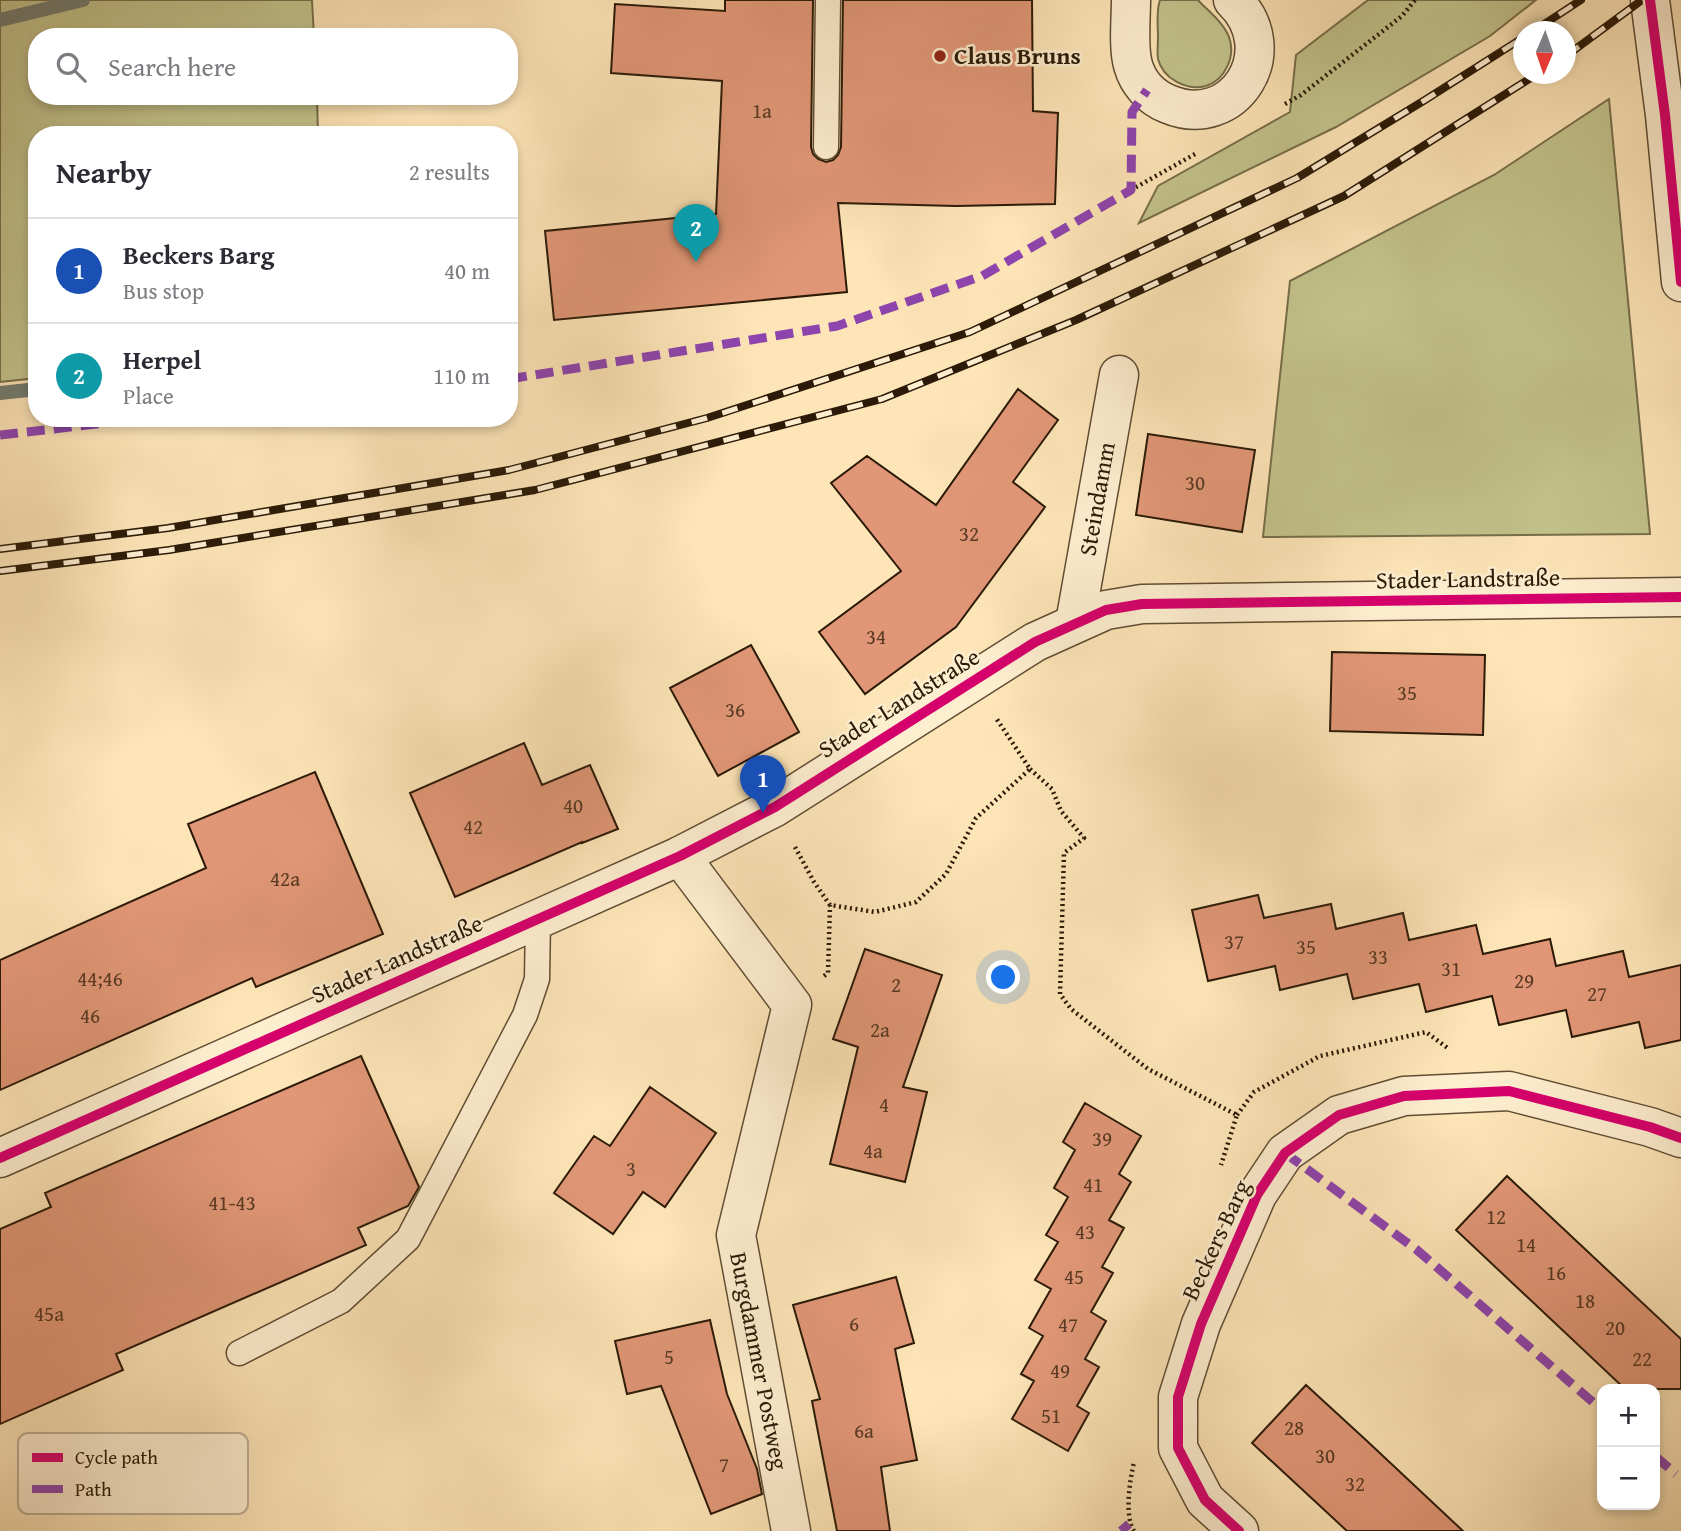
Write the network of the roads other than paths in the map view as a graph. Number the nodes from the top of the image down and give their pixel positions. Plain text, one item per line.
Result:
1 (828, 0) edge
2 (1131, 0) edge
3 (1650, 0) edge
4 (1242, 4) edge
5 (826, 147) dead end
6 (1681, 282) edge
7 (1119, 375) dead end
8 (1681, 597) edge
9 (1075, 623) junction
10 (680, 856) junction
11 (538, 919) junction
12 (1681, 1138) edge
13 (0, 1158) edge
14 (239, 1353) dead end
15 (791, 1531) edge
16 (1239, 1531) edge

1 - 5 lane
2 - 4 street
3 - 6 street
7 - 9 street, Steindamm
8 - 9 street, Stader Landstraße
9 - 10 street, Stader Landstraße
10 - 11 street, Stader Landstraße
10 - 15 street, Burgdammer Postweg
11 - 13 street, Stader Landstraße
11 - 14 lane
12 - 16 street, Beckers Barg

